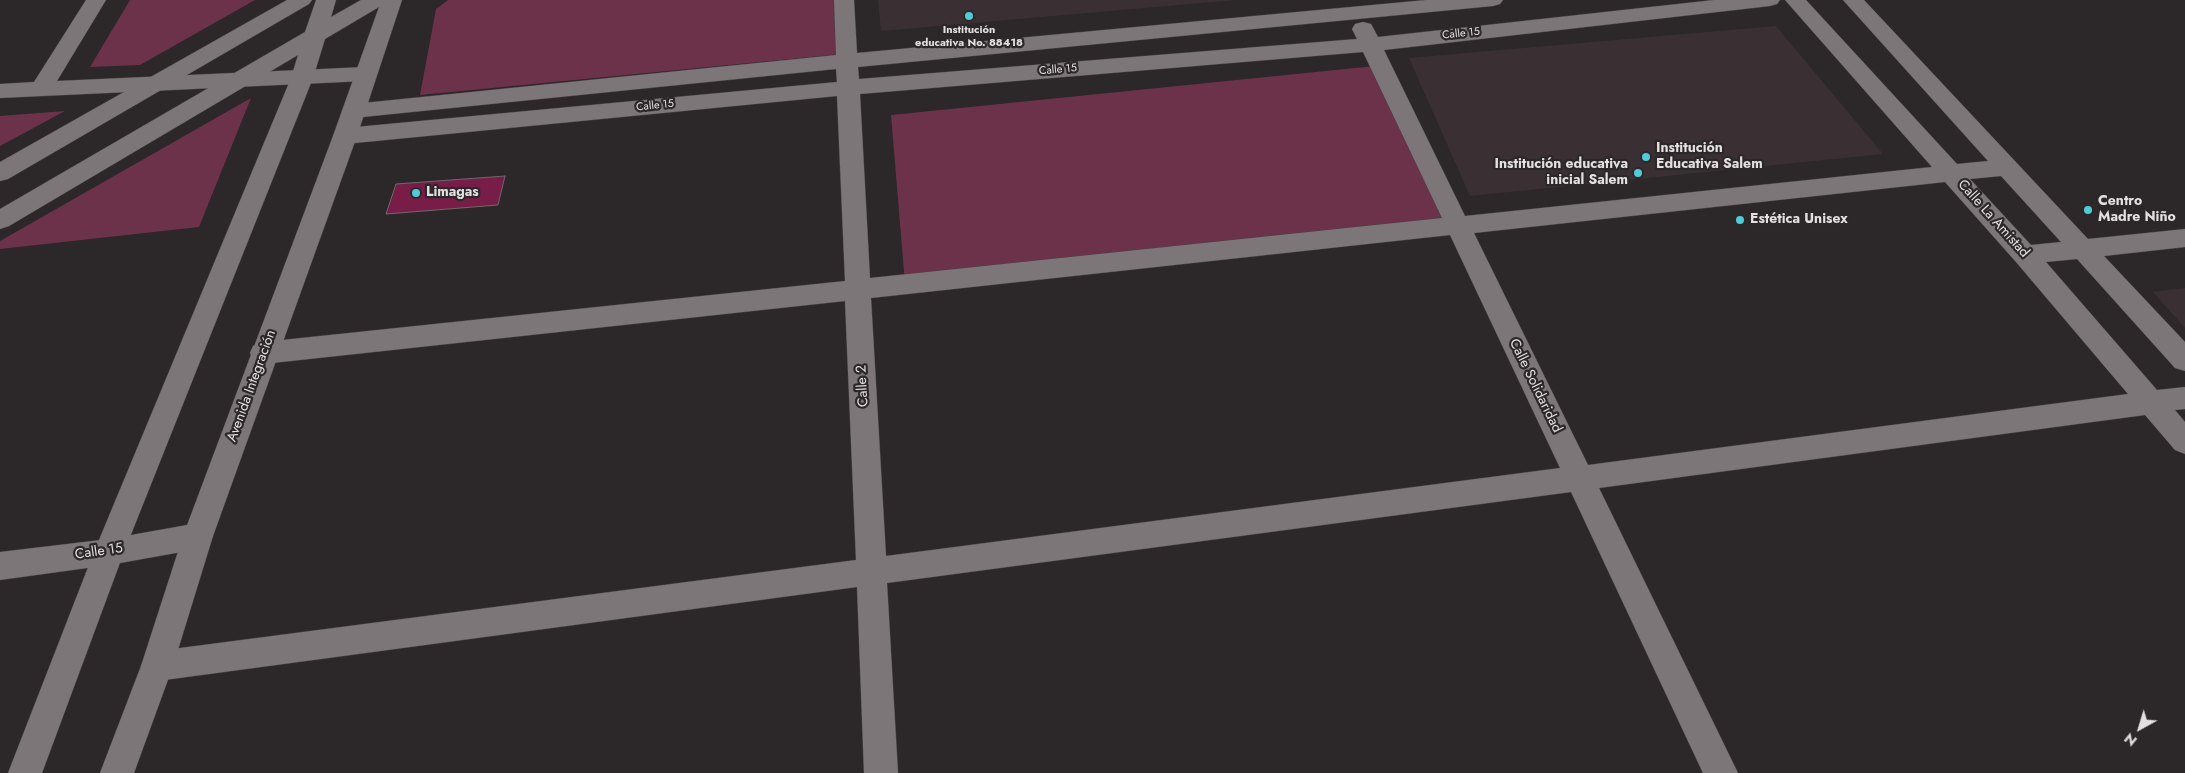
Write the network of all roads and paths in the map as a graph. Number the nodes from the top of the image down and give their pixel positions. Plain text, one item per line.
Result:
1 (96, 0) edge
2 (302, 0) edge
3 (326, 0) edge
4 (376, 0) edge
5 (392, 0) edge
6 (844, 0) edge
7 (1494, 0) edge
8 (1770, 0) edge
9 (1795, 0) edge
10 (1853, 0) edge
11 (1352, 6) edge
12 (316, 35) junction
13 (1370, 45) junction
14 (365, 74) junction
15 (848, 74) junction
16 (302, 78) junction
17 (240, 80) junction
18 (155, 85) junction
19 (42, 88) junction
20 (0, 91) edge
21 (349, 123) junction
22 (2005, 167) junction
23 (0, 173) edge
24 (1952, 173) junction
25 (0, 220) edge
26 (1458, 226) junction
27 (2185, 238) edge
28 (2086, 250) junction
29 (2025, 255) junction
30 (858, 290) junction
31 (263, 353) junction
32 (2185, 360) edge
33 (2185, 398) edge
34 (2150, 403) junction
35 (2185, 442) edge
36 (1579, 479) junction
37 (198, 536) junction
38 (109, 552) junction
39 (0, 566) edge
40 (872, 572) junction
41 (157, 666) junction
42 (25, 773) edge
43 (117, 773) edge
44 (881, 773) edge
45 (1721, 773) edge

1 - 19 street
2 - 18 street
3 - 12 street
4 - 12 street
5 - 14 street, Avenida Integración
6 - 15 street, Calle 2
7 - 11 street
8 - 13 street, Calle 15
9 - 24 street, Calle La Amistad
10 - 22 street
11 - 13 street, Calle Solidaridad
11 - 15 street
12 - 16 street
12 - 17 street
13 - 15 street, Calle 15
13 - 26 street, Calle Solidaridad
14 - 16 street
14 - 21 street, Avenida Integración
15 - 21 street, Calle 15
15 - 30 street, Calle 2
16 - 17 street
16 - 38 street
17 - 18 street
17 - 25 street
18 - 19 street
18 - 23 street
19 - 20 street
21 - 31 street, Avenida Integración
22 - 24 street
22 - 28 street
24 - 26 street
24 - 29 street, Calle La Amistad
26 - 30 street
26 - 36 street, Calle Solidaridad
27 - 28 street
28 - 29 street
28 - 32 street
29 - 34 street, Calle La Amistad
30 - 31 street
30 - 40 street, Calle 2
31 - 37 street, Avenida Integración
33 - 34 street
34 - 35 street, Calle La Amistad
34 - 36 street
36 - 40 street
36 - 45 street, Calle Solidaridad
37 - 38 street, Calle 15
37 - 41 street, Avenida Integración
38 - 39 street, Calle 15
38 - 42 street
40 - 41 street
40 - 44 street, Calle 2
41 - 43 street, Avenida Integración

